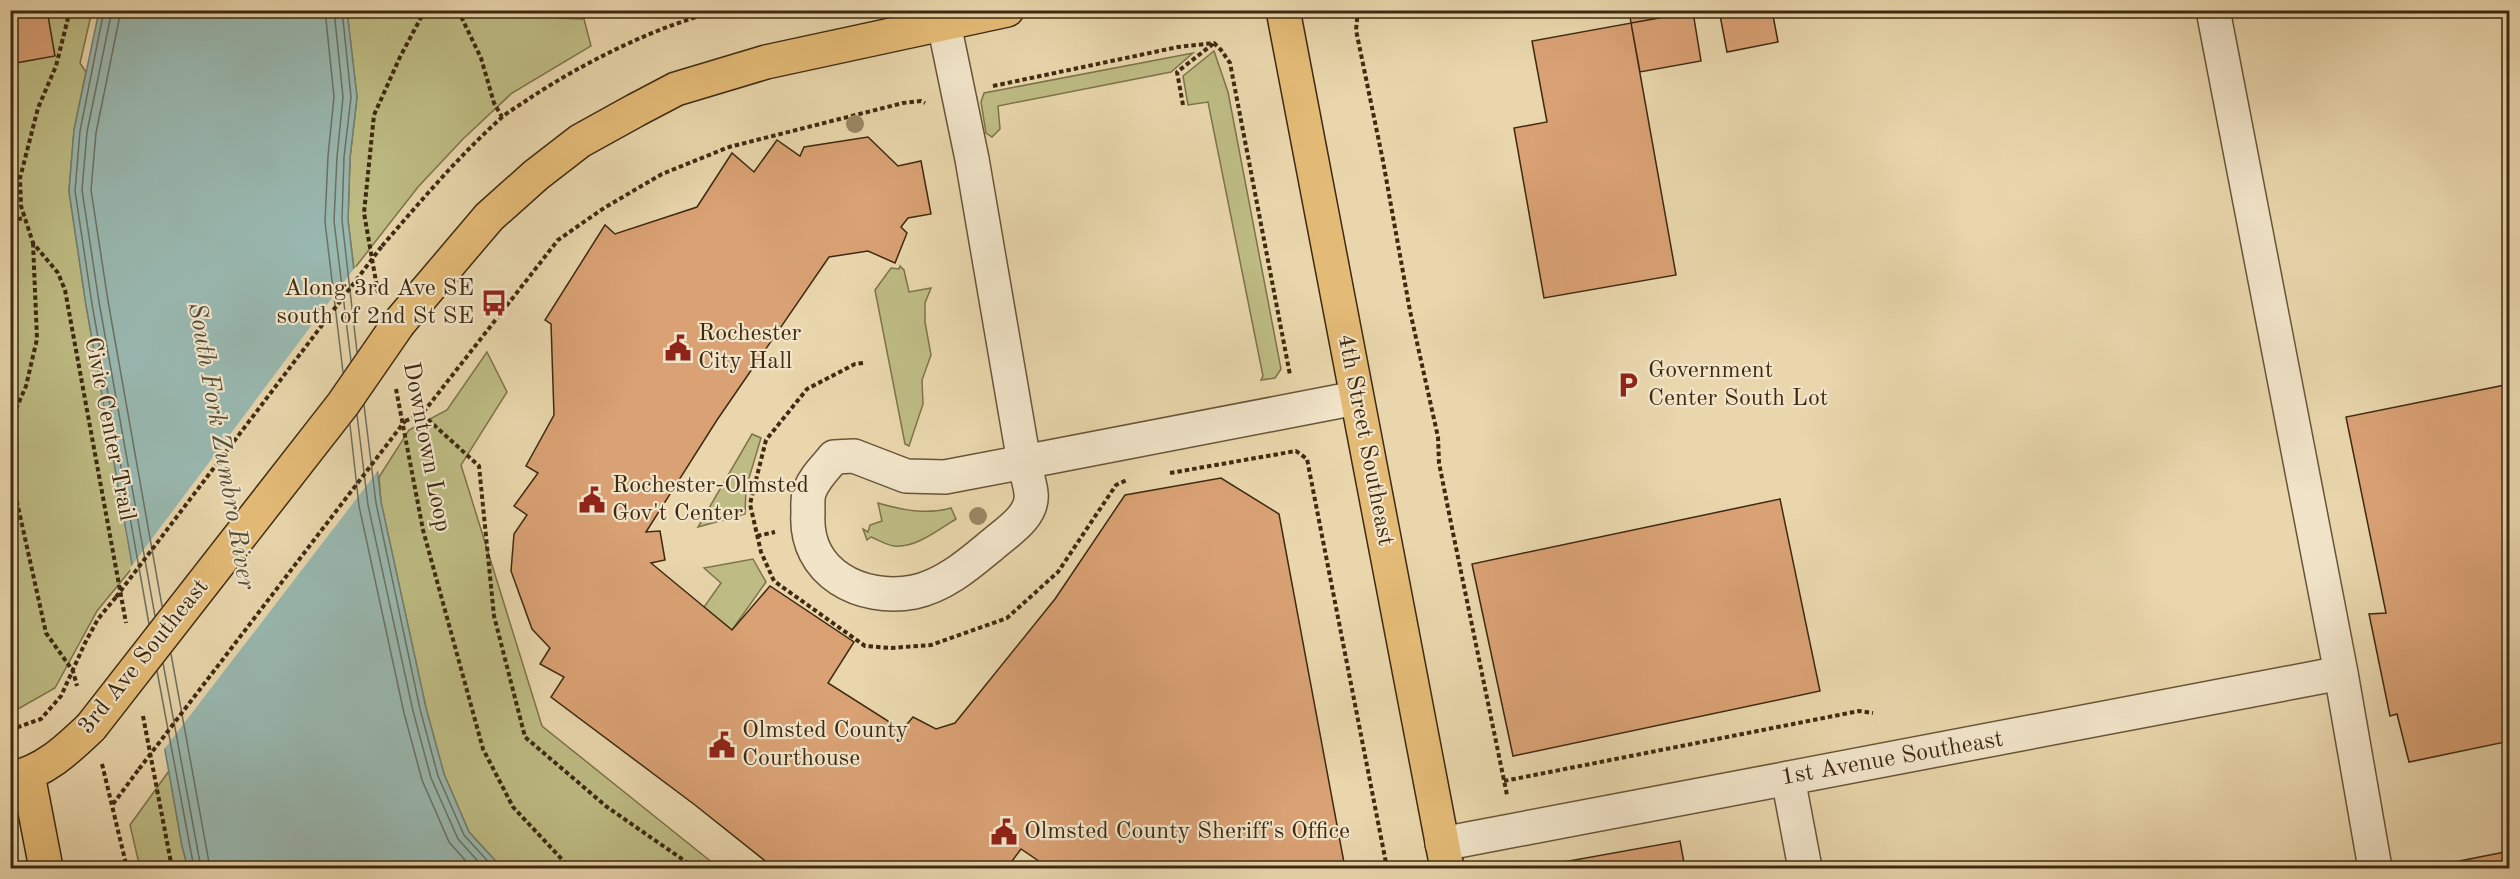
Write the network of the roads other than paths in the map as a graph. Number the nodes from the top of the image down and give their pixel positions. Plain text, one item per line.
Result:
1 (1007, 10) edge
2 (1283, 10) edge
3 (2213, 10) edge
4 (926, 21) edge
5 (1356, 398) junction
6 (1024, 462) junction
7 (2341, 673) junction
8 (19, 777) edge
9 (1788, 778) junction
10 (1445, 856) edge
11 (46, 868) edge
12 (1805, 868) edge
13 (2375, 868) edge

1 - 4 main road, 3rd Ave Southeast
2 - 5 main road, 4th Street Southeast
3 - 7 street
4 - 6 street
4 - 8 main road, 3rd Ave Southeast, bridge
5 - 6 street
5 - 10 main road, 4th Street Southeast
6 - 6 street
7 - 9 street, 1st Avenue Southeast
7 - 13 street
8 - 11 main road
9 - 10 street, 1st Avenue Southeast
9 - 12 street

